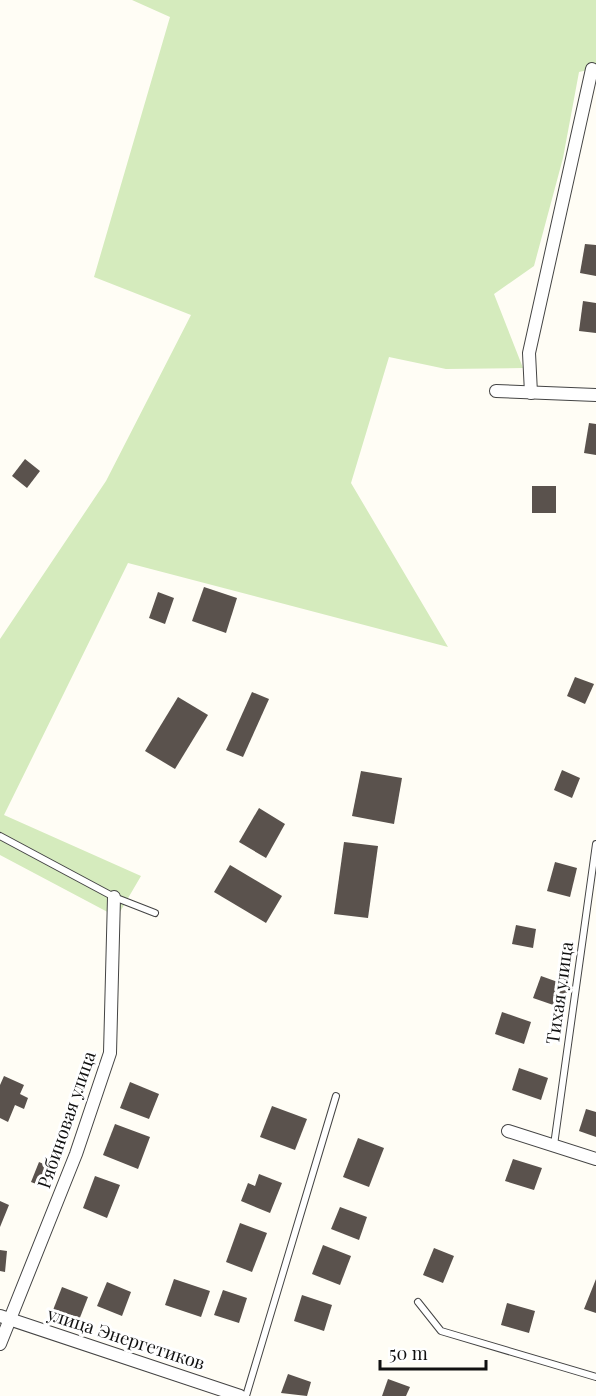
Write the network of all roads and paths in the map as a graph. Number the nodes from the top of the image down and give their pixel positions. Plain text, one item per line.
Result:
1 (592, 69) dead end
2 (496, 391) dead end
3 (531, 393) junction
4 (596, 394) edge
5 (0, 836) edge
6 (596, 844) edge
7 (114, 897) junction
8 (155, 913) dead end
9 (336, 1096) dead end
10 (508, 1131) dead end
11 (554, 1146) junction
12 (596, 1159) edge
13 (418, 1302) dead end
14 (4, 1317) edge
15 (0, 1344) edge
16 (596, 1377) edge
17 (240, 1396) edge
18 (246, 1396) edge

1 - 3 street
2 - 3 street
3 - 4 street
5 - 7 lane
6 - 11 lane, Тихая улица
7 - 8 lane
7 - 14 street, Рябиновая улица
9 - 18 lane
10 - 11 street
11 - 12 street
13 - 16 lane
14 - 15 street, Рябиновая улица
14 - 17 street, улица Энергетиков

